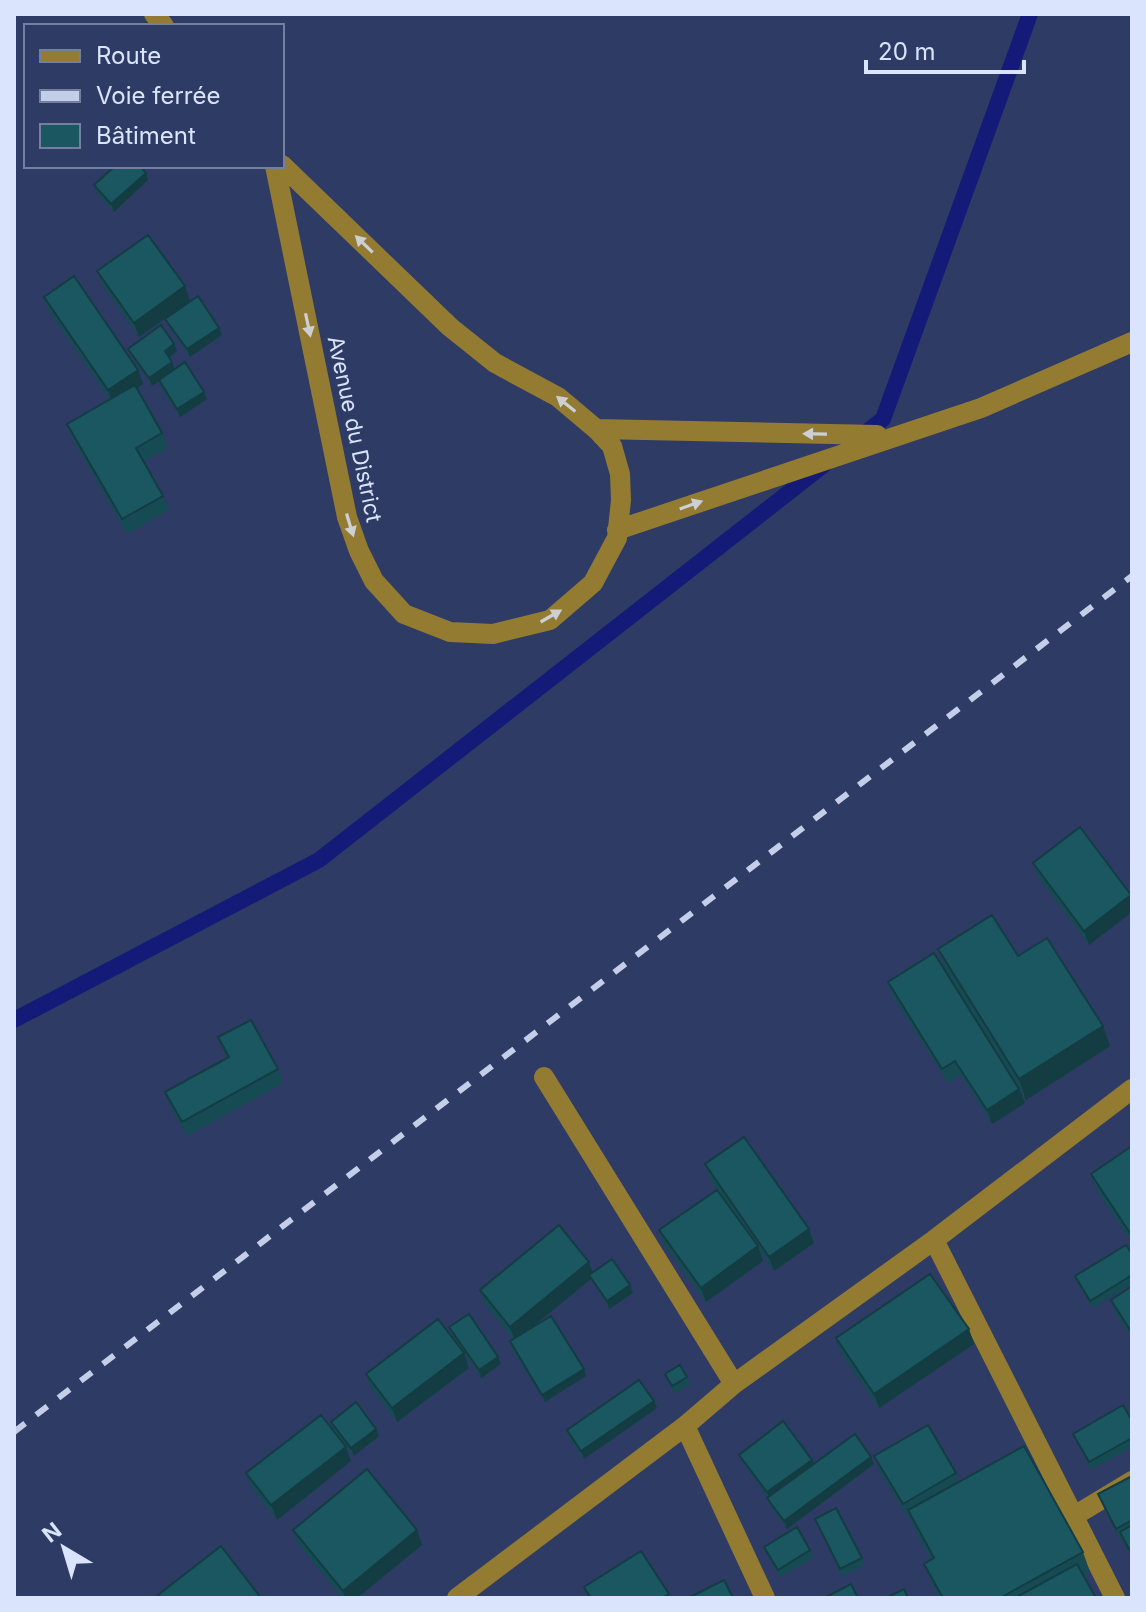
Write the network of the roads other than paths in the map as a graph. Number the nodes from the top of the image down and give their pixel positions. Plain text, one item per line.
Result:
1 (284, 167) edge
2 (275, 168) edge
3 (1132, 342) edge
4 (596, 429) junction
5 (893, 436) junction
6 (617, 530) junction
7 (544, 1077) dead end
8 (1132, 1089) edge
9 (934, 1240) junction
10 (734, 1384) junction
11 (685, 1426) junction
12 (1132, 1481) edge
13 (1074, 1516) junction
14 (457, 1598) edge
15 (765, 1598) edge
16 (1115, 1598) edge

4 -> 1 street, Avenue du District
2 -> 6 street, Avenue du District
3 - 5 street
5 -> 4 street
4 - 6 street, Avenue du District
6 -> 5 street
7 - 10 street
8 - 9 street
9 - 10 street
9 - 13 street
10 - 11 street
11 - 14 street
11 - 15 street
12 - 13 street
13 - 16 street

